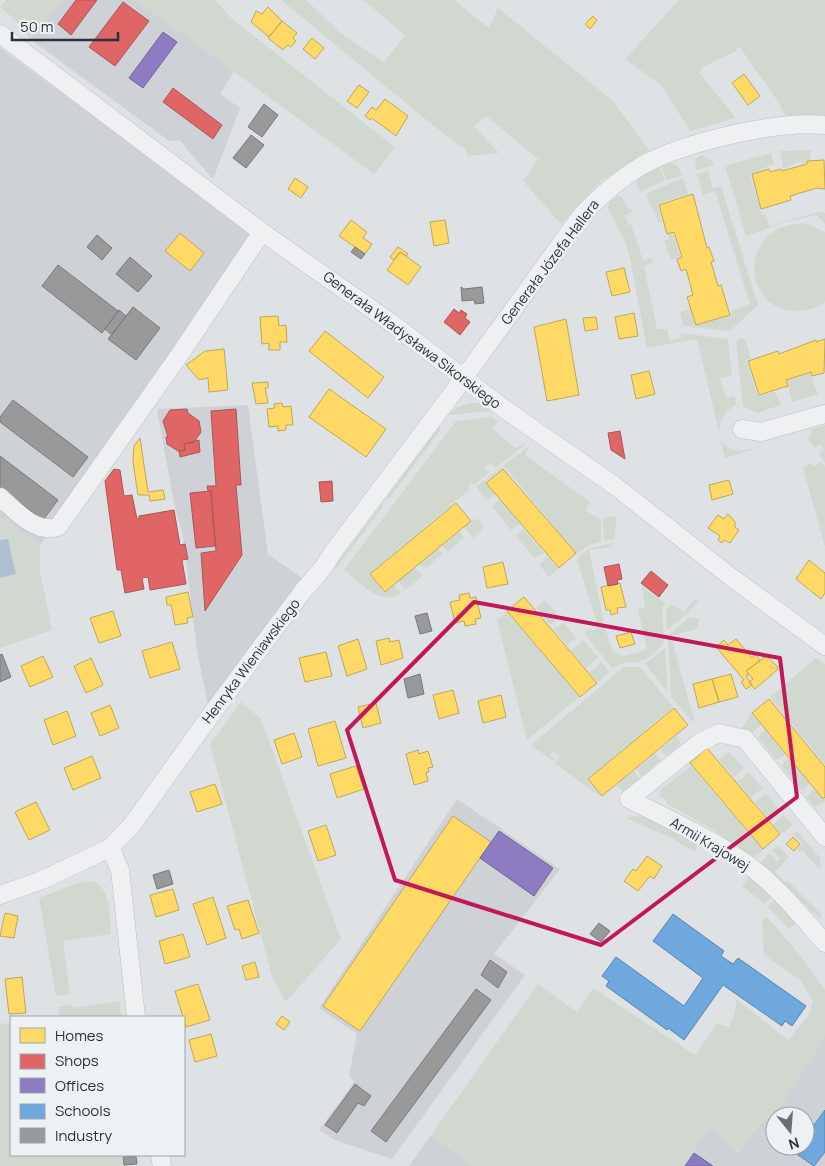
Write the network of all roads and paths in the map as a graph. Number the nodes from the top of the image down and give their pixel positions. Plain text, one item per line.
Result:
1 (0, 34) edge
2 (825, 125) edge
3 (262, 232) junction
4 (464, 377) junction
5 (825, 414) edge
6 (742, 429) dead end
7 (0, 498) edge
8 (825, 646) edge
9 (825, 837) edge
10 (110, 848) junction
11 (0, 895) edge
12 (825, 943) edge
13 (136, 1016) edge

1 - 3 street, Generała Władysława Sikorskiego
2 - 4 street, Generała Józefa Hallera
3 - 4 street, Generała Władysława Sikorskiego
3 - 7 street
4 - 8 street, Generała Władysława Sikorskiego
4 - 10 street, Henryka Wieniawskiego
5 - 6 street
9 - 12 street, Armii Krajowej
10 - 11 street, Henryka Wieniawskiego
10 - 13 street

